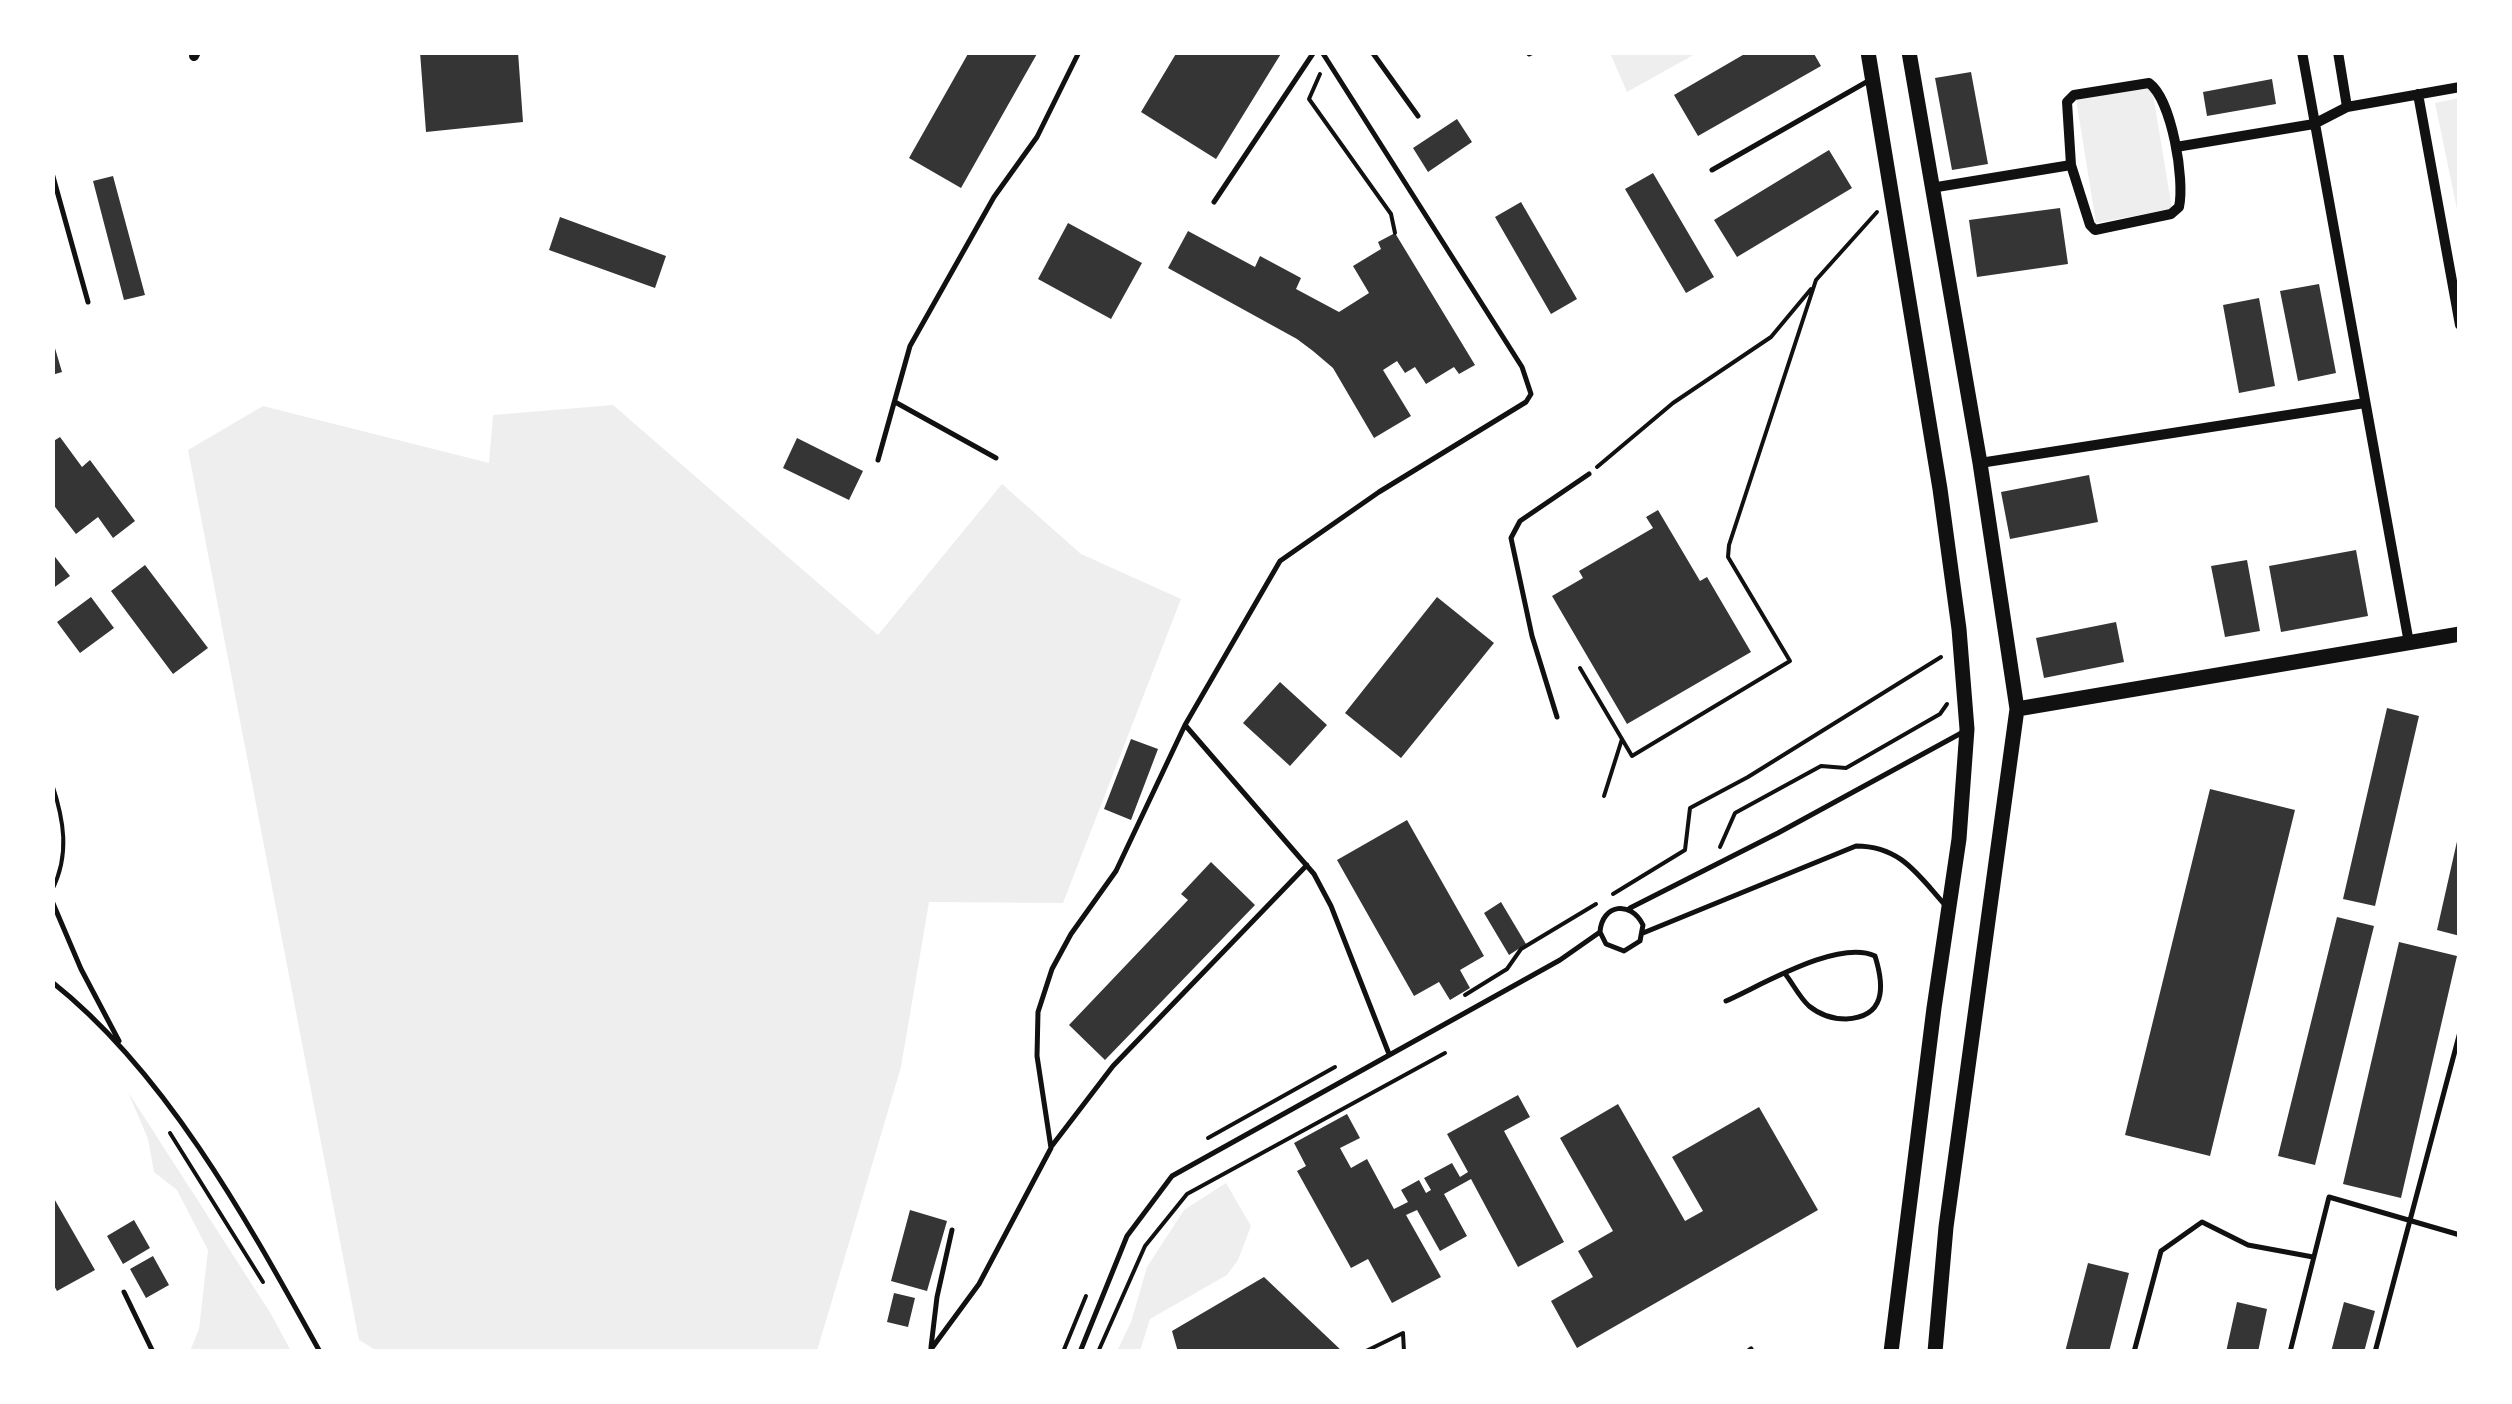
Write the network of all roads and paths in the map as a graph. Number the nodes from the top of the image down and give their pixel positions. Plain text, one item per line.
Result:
1 (1079, 52) edge
2 (1314, 52) edge
3 (1322, 52) edge
4 (1372, 52) edge
5 (1868, 52) edge
6 (1910, 52) edge
7 (2302, 52) edge
8 (2338, 52) edge
9 (1327, 60) junction
10 (1873, 78) junction
11 (2460, 87) edge
12 (2418, 94) junction
13 (2347, 107) junction
14 (1418, 116) dead end
15 (2314, 124) junction
16 (2176, 146) junction
17 (2072, 165) junction
18 (1712, 170) dead end
19 (52, 173) edge
20 (1931, 188) junction
21 (1214, 202) dead end
22 (1880, 230) dead end
23 (1396, 233) dead end
24 (1814, 285) junction
25 (2457, 297) edge
26 (88, 302) dead end
27 (2460, 325) edge
28 (894, 402) junction
29 (2365, 403) junction
30 (996, 458) dead end
31 (878, 460) dead end
32 (1980, 463) junction
33 (1589, 474) joint
34 (2460, 634) edge
35 (2409, 643) junction
36 (1948, 666) dead end
37 (1580, 668) dead end
38 (1948, 702) dead end
39 (2017, 709) junction
40 (1557, 716) dead end
41 (1186, 725) junction
42 (1967, 729) junction
43 (1622, 739) junction
44 (52, 784) edge
45 (1604, 796) dead end
46 (1720, 847) dead end
47 (1307, 864) junction
48 (52, 890) edge
49 (52, 901) edge
50 (1628, 908) junction
51 (1948, 908) junction
52 (1600, 932) junction
53 (1643, 932) junction
54 (1786, 974) junction
55 (52, 982) edge
56 (1464, 996) dead end
57 (1726, 1001) dead end
58 (2460, 1032) edge
59 (123, 1048) junction
60 (1444, 1053) dead end
61 (1389, 1054) junction
62 (1346, 1064) dead end
63 (166, 1128) dead end
64 (1200, 1143) dead end
65 (1050, 1148) junction
66 (2410, 1220) junction
67 (952, 1230) dead end
68 (2460, 1235) edge
69 (2314, 1257) junction
70 (1090, 1289) dead end
71 (268, 1291) dead end
72 (124, 1292) dead end
73 (930, 1351) edge
74 (153, 1352) edge
75 (323, 1352) edge
76 (1062, 1352) edge
77 (1080, 1352) edge
78 (1098, 1352) edge
79 (1364, 1352) edge
80 (1404, 1352) edge
81 (1891, 1352) edge
82 (1936, 1352) edge
83 (2134, 1352) edge
84 (2290, 1352) edge
85 (2375, 1352) edge

1 - 28 lane
2 - 21 lane
3 - 9 lane
4 - 14 lane
5 - 10 main road
6 - 20 main road
7 - 15 street
8 - 13 street
9 - 23 path
9 - 41 lane
10 - 18 lane
10 - 42 main road
11 - 12 street
12 - 13 street
12 - 25 street
13 - 15 street
15 - 16 street
15 - 29 street
16 - 17 street
16 - 17 street
17 - 20 street
19 - 26 lane
20 - 32 main road
22 - 24 path
24 - 33 path
24 - 43 path
25 - 27 street
28 - 30 lane
28 - 31 lane
29 - 32 street
29 - 35 street
32 - 39 main road
33 - 40 lane
34 - 35 main road
35 - 39 main road
36 - 56 path
37 - 43 path
38 - 46 path
39 - 82 main road
41 - 47 lane
41 - 65 lane
42 - 50 lane
42 - 51 main road
43 - 45 path
44 - 48 path
47 - 61 lane
47 - 65 lane
49 - 59 lane
50 - 52 lane
50 - 53 lane
51 - 53 lane
51 - 81 main road
52 - 53 lane
52 - 61 lane
54 - 54 lane
54 - 57 lane
55 - 59 lane
58 - 66 lane
59 - 75 lane
60 - 78 path
61 - 77 lane
62 - 64 path
63 - 71 path
65 - 73 lane
66 - 68 lane
66 - 69 lane
66 - 85 lane
67 - 73 lane
69 - 83 lane
69 - 84 lane
70 - 76 path
72 - 74 lane
79 - 80 path

